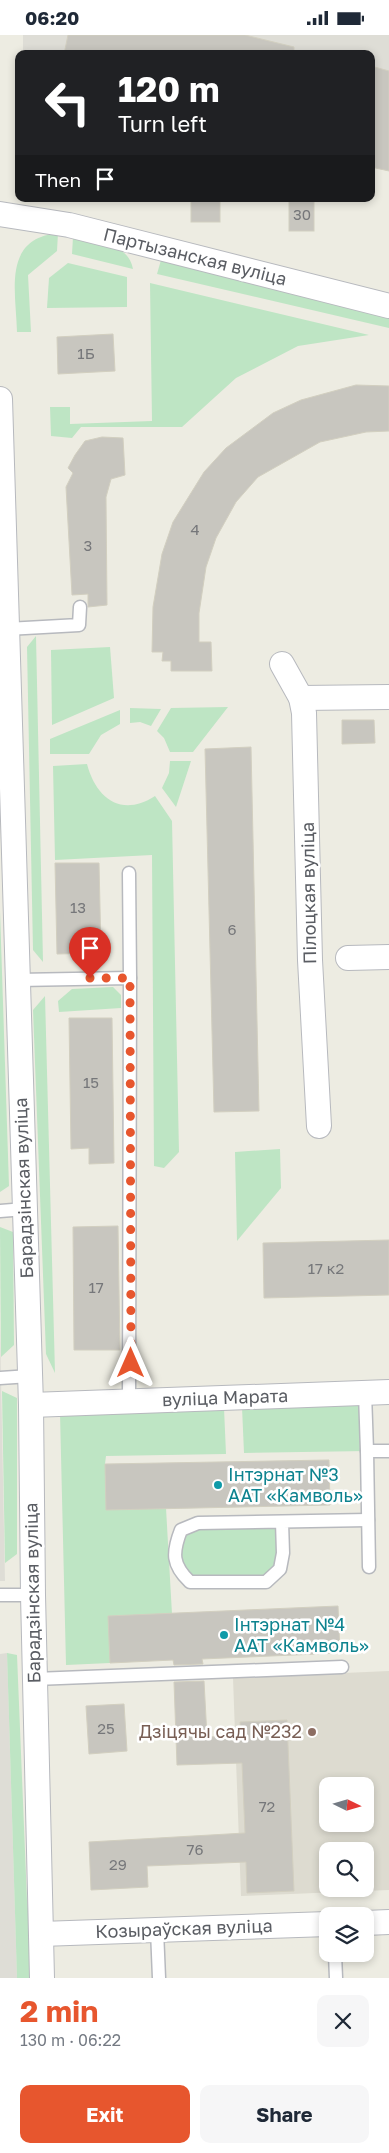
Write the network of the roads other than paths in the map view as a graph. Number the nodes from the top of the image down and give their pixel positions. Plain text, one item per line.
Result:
1 (0, 214) edge
2 (389, 306) edge
3 (0, 399) edge
4 (80, 607) dead end
5 (7, 629) junction
6 (282, 664) dead end
7 (389, 697) edge
8 (301, 698) junction
9 (129, 873) dead end
10 (389, 957) edge
11 (348, 958) dead end
12 (130, 978) junction
13 (18, 980) junction
14 (319, 1126) dead end
15 (25, 1209) junction
16 (0, 1211) edge
17 (30, 1376) junction
18 (0, 1378) edge
19 (389, 1392) edge
20 (365, 1393) junction
21 (129, 1401) junction
22 (31, 1405) junction
23 (368, 1451) junction
24 (389, 1451) edge
25 (368, 1520) junction
26 (282, 1522) junction
27 (368, 1567) dead end
28 (0, 1595) edge
29 (32, 1595) junction
30 (342, 1667) dead end
31 (35, 1679) junction
32 (389, 1922) edge
33 (374, 1923) edge
34 (319, 1924) edge
35 (157, 1930) junction
36 (41, 1934) junction
37 (335, 1962) edge
38 (42, 1978) edge
39 (159, 1978) edge
40 (336, 1978) edge

1 - 2 street, Партызанская вуліца
3 - 5 street, Барадзінская вуліца
4 - 5 lane
5 - 13 street, Барадзінская вуліца
6 - 8 street, Пілоцкая вуліца
7 - 8 street
8 - 14 street, Пілоцкая вуліца
9 - 12 lane
10 - 11 street
12 - 13 lane
12 - 21 lane
13 - 15 street, Барадзінская вуліца
15 - 16 lane
15 - 17 street, Барадзінская вуліца
17 - 18 lane
17 - 22 street, Барадзінская вуліца
19 - 20 street, вуліца Марата
20 - 21 street, вуліца Марата
20 - 23 lane
21 - 22 street, вуліца Марата
22 - 29 street, Барадзінская вуліца
23 - 24 lane
23 - 25 lane
25 - 26 lane
25 - 27 lane
26 - 26 lane
28 - 29 lane
29 - 31 street, Барадзінская вуліца
30 - 31 lane
31 - 36 street, Барадзінская вуліца
32 - 33 street
34 - 35 street, Козыраўская вуліца
35 - 36 street, Козыраўская вуліца
35 - 39 lane
36 - 38 street, Барадзінская вуліца
37 - 40 lane

